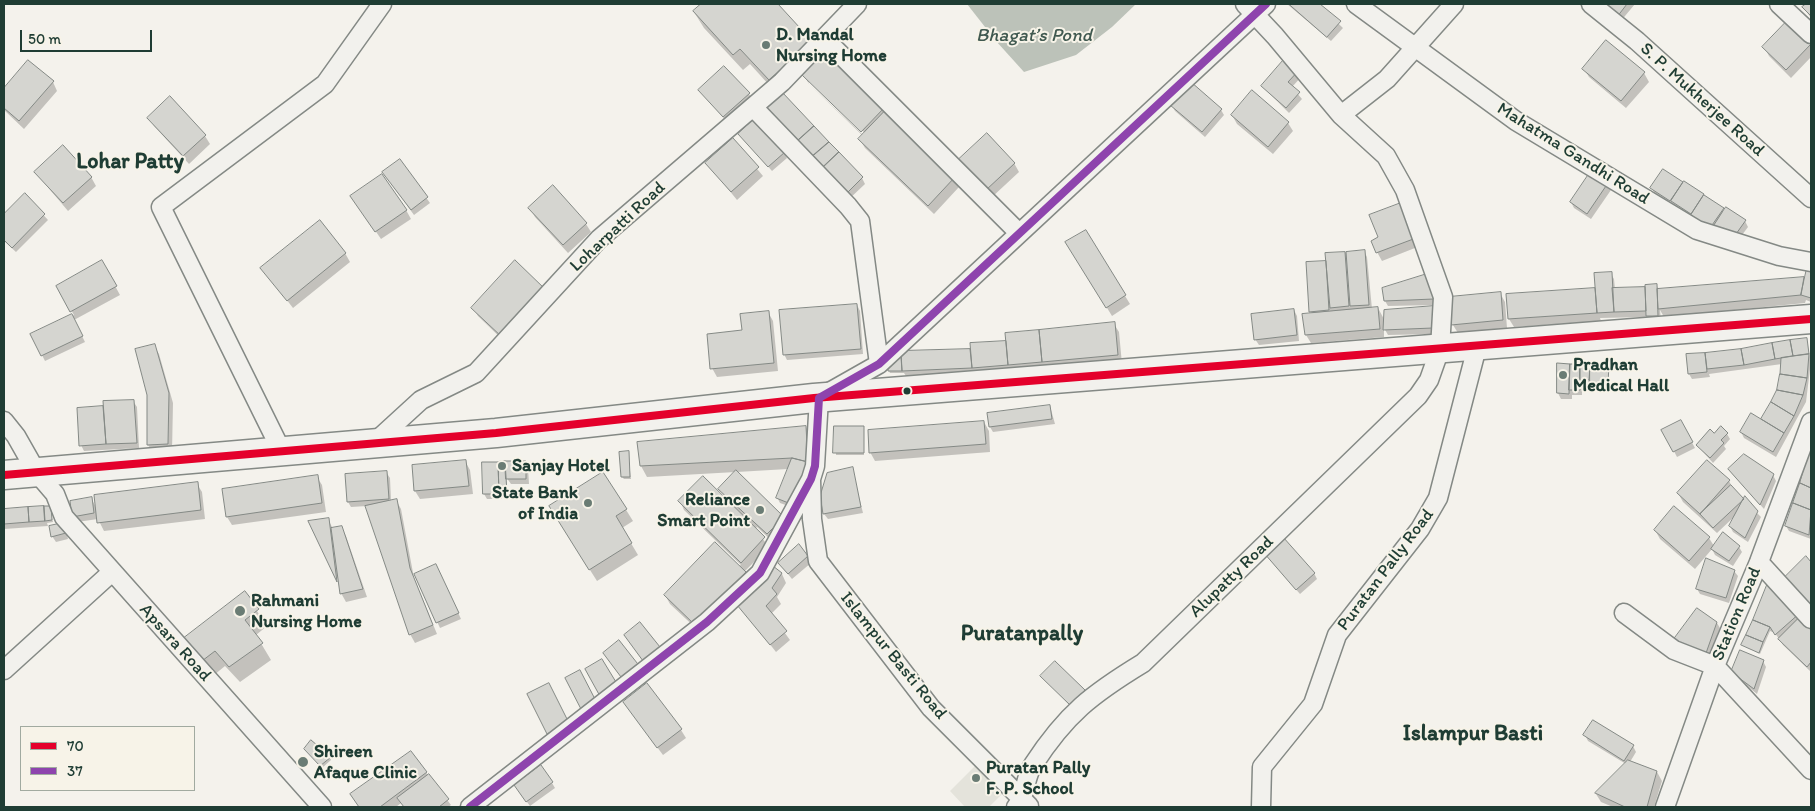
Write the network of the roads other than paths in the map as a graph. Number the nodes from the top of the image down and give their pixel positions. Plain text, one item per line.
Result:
1 (382, 4) edge
2 (857, 4) edge
3 (1356, 4) edge
4 (1454, 4) edge
5 (1591, 4) edge
6 (1779, 4) edge
7 (1255, 7) edge
8 (1811, 34) edge
9 (824, 38) junction
10 (1416, 48) junction
11 (753, 107) junction
12 (1341, 115) junction
13 (1811, 198) edge
14 (1018, 233) junction
15 (1811, 262) edge
16 (1811, 319) edge
17 (1477, 347) junction
18 (1440, 349) junction
19 (879, 364) junction
20 (820, 398) junction
21 (4, 421) edge
22 (1811, 422) edge
23 (374, 443) junction
24 (282, 452) junction
25 (37, 473) junction
26 (4, 475) edge
27 (811, 479) junction
28 (1759, 562) junction
29 (112, 572) junction
30 (1624, 613) dead end
31 (1811, 619) edge
32 (1715, 666) junction
33 (4, 670) edge
34 (1811, 770) edge
35 (1023, 805) edge
36 (322, 807) edge
37 (470, 807) edge
38 (1261, 807) edge
39 (1665, 807) edge

1 - 24 street
2 - 9 street, Loharpatti Road
3 - 10 street, Mahatma Gandhi Road
4 - 10 street
5 - 13 street, S. P. Mukherjee Road
6 - 8 street
7 - 12 street, Alupatty Road
7 - 14 street
9 - 11 street, Loharpatti Road
9 - 14 street
10 - 12 street
10 - 15 street, Mahatma Gandhi Road
11 - 19 street
11 - 23 street, Loharpatti Road
12 - 18 street, Alupatty Road
14 - 19 street
16 - 17 main road
17 - 18 main road
17 - 38 street, Puratan Pally Road
18 - 20 main road
18 - 35 street, Alupatty Road
19 - 20 street
20 - 23 main road
20 - 27 street
21 - 25 street, Apsara Road
22 - 28 street, Station Road
23 - 24 main road
24 - 25 main road
25 - 26 main road
25 - 29 street, Apsara Road
27 - 35 street, Islampur Basti Road
27 - 37 street
28 - 31 street
28 - 32 street, Station Road
29 - 33 street
29 - 36 street, Apsara Road
30 - 32 street
32 - 34 street
32 - 39 street, Station Road

